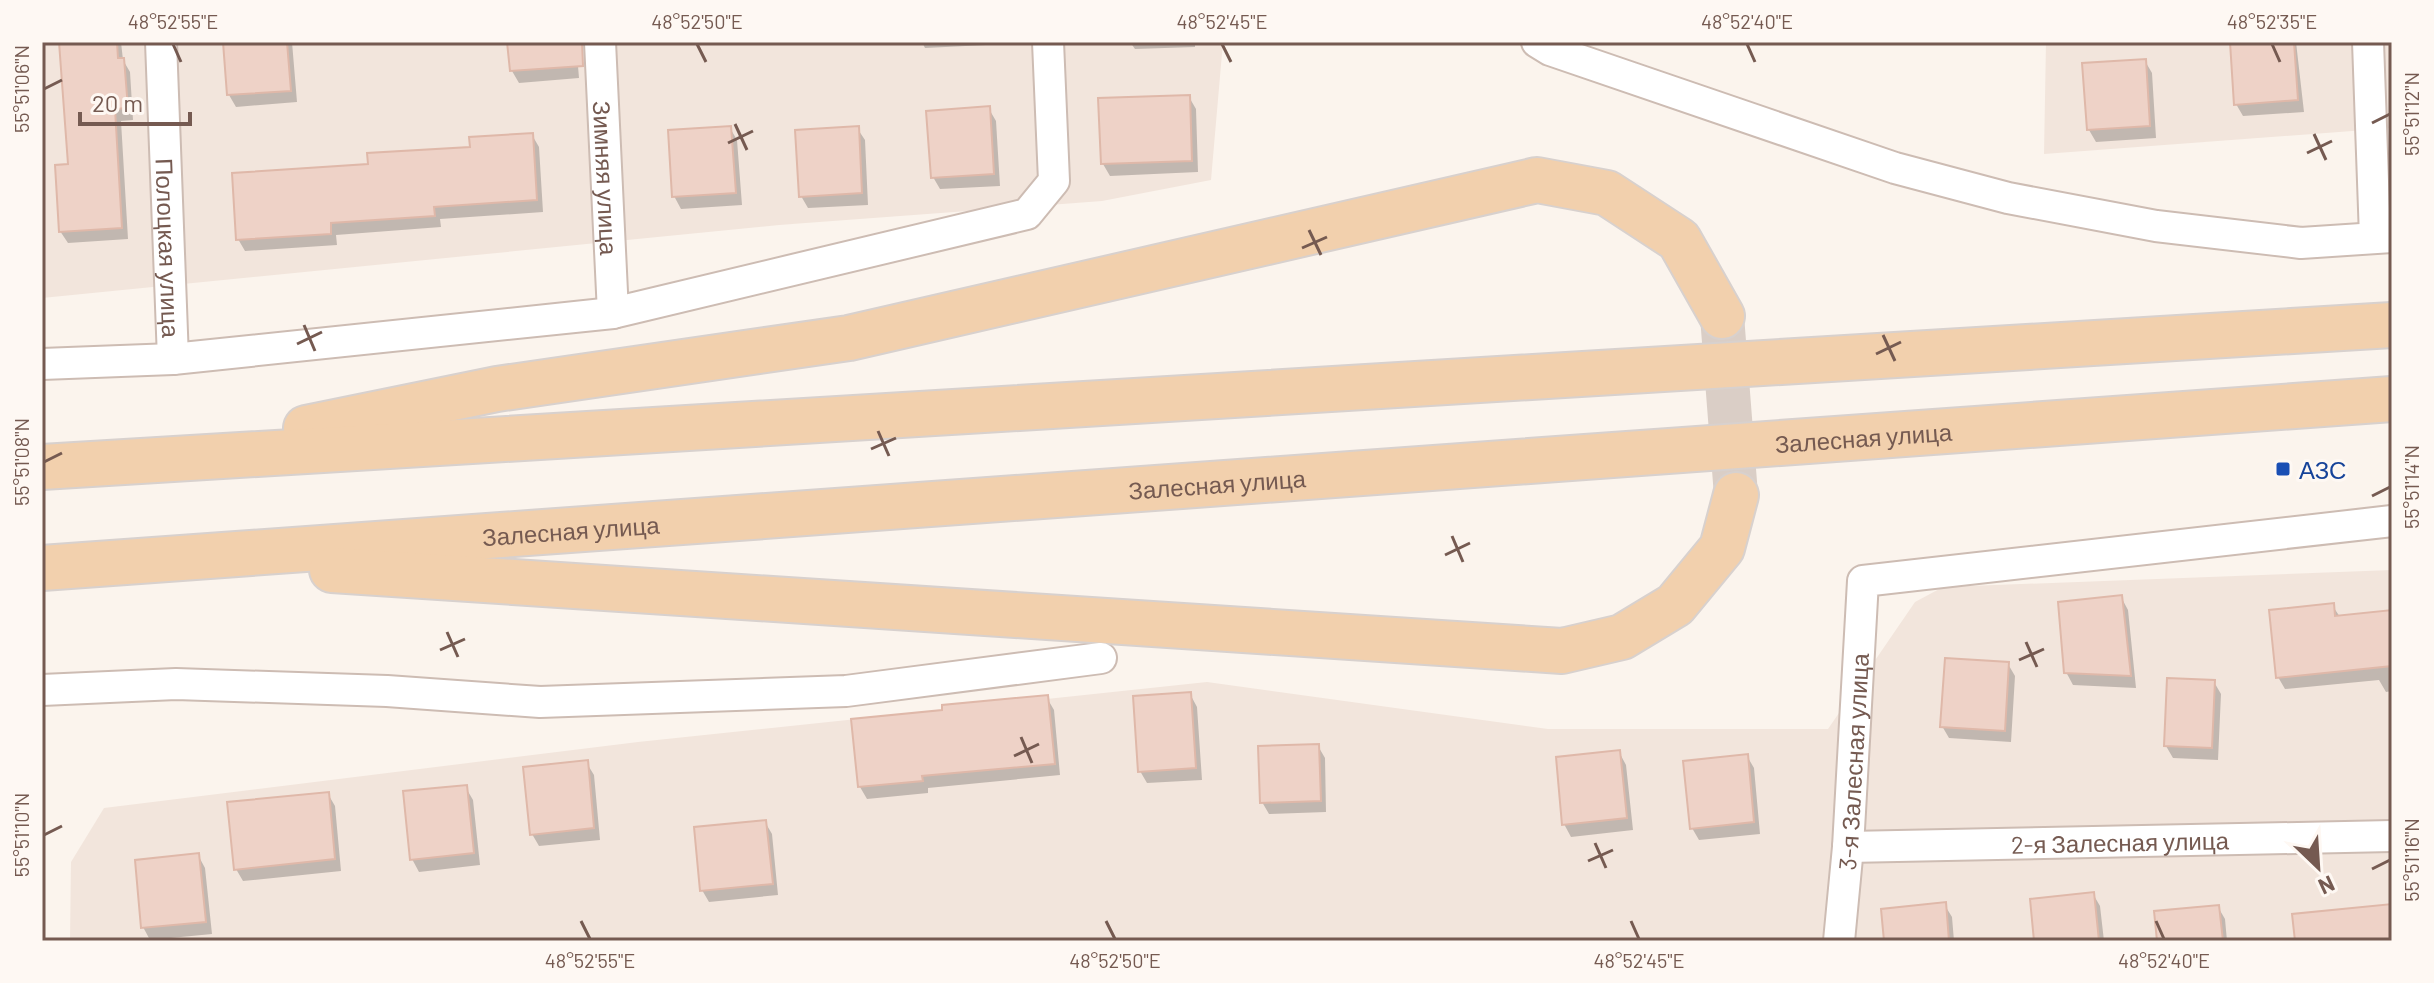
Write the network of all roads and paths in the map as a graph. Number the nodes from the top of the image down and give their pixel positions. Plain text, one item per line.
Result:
1 (161, 42) edge
2 (600, 42) edge
3 (1048, 42) edge
4 (1537, 42) edge
5 (2368, 42) edge
6 (2383, 237) edge
7 (613, 313) junction
8 (1722, 316) tunnel mouth
9 (2392, 325) edge
10 (173, 359) junction
11 (42, 364) edge
12 (2392, 399) edge
13 (154, 459) junction
14 (42, 467) edge
15 (1736, 495) tunnel mouth
16 (2392, 521) edge
17 (170, 559) junction
18 (42, 568) edge
19 (1101, 658) dead end
20 (42, 690) edge
21 (2392, 836) edge
22 (1848, 847) junction
23 (1839, 941) edge

1 - 10 street, Полоцкая улица
2 - 7 street, Зимняя улица
3 - 7 street
4 - 6 street
5 - 6 street
7 - 10 street
8 - 13 main road
9 - 13 main road
10 - 11 street
12 - 17 main road, Залесная улица
13 - 14 main road
15 - 17 main road
16 - 22 street, 3-я Залесная улица
17 - 18 main road, Залесная улица
19 - 20 street
21 - 22 street, 2-я Залесная улица
22 - 23 street, 3-я Залесная улица

